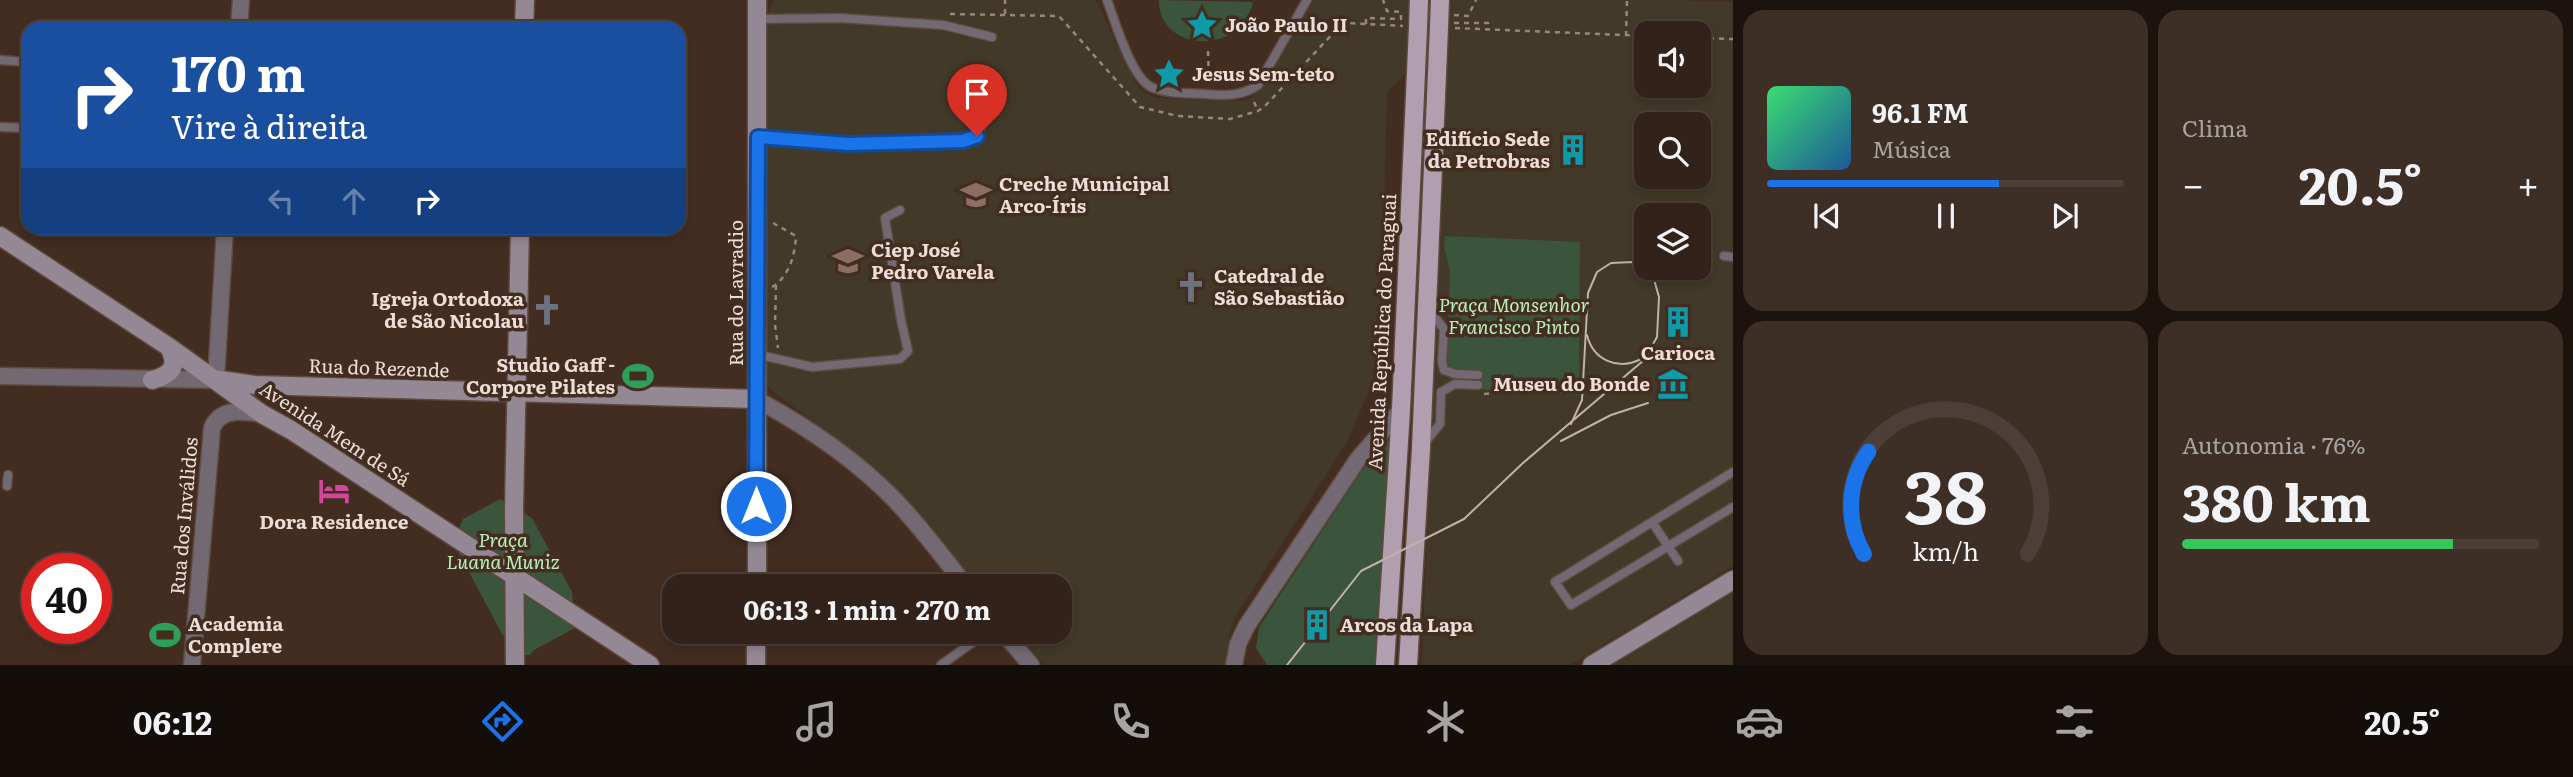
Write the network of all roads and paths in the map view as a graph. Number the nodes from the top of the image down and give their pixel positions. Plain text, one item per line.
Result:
1 (241, 0) edge
2 (525, 0) edge
3 (773, 0) edge
4 (1005, 0) edge
5 (1107, 0) edge
6 (1307, 0) edge
7 (1383, 0) edge
8 (1419, 0) edge
9 (1440, 0) edge
10 (1476, 0) edge
11 (1627, 0) edge
12 (757, 10) edge
13 (1401, 12) dead end
14 (1005, 14) dead end
15 (1401, 19) dead end
16 (240, 21) edge
17 (524, 21) edge
18 (1447, 23) junction
19 (1366, 24) dead end
20 (1488, 30) junction
21 (1626, 36) junction
22 (1634, 36) edge
23 (992, 37) dead end
24 (1711, 38) edge
25 (1733, 39) edge
26 (1208, 51) dead end
27 (0, 60) edge
28 (21, 62) edge
29 (992, 76) dead end
30 (1140, 94) dead end
31 (1210, 94) junction
32 (1254, 102) dead end
33 (1140, 107) dead end
34 (1258, 111) dead end
35 (0, 127) edge
36 (21, 128) edge
37 (758, 137) junction
38 (900, 210) dead end
39 (779, 226) dead end
40 (225, 235) edge
41 (520, 235) edge
42 (0, 236) edge
43 (776, 285) junction
44 (757, 293) junction
45 (1426, 307) junction
46 (169, 347) junction
47 (757, 354) junction
48 (779, 360) junction
49 (1478, 375) dead end
50 (0, 376) edge
51 (152, 380) junction
52 (216, 380) junction
53 (1480, 389) joint
54 (1494, 390) dead end
55 (518, 394) junction
56 (756, 399) junction
57 (1401, 410) junction
58 (262, 414) junction
59 (1421, 447) junction
60 (1733, 472) edge
61 (8, 475) dead end
62 (7, 486) dead end
63 (1733, 507) edge
64 (1652, 522) junction
65 (1668, 547) junction
66 (1678, 561) dead end
67 (757, 574) edge
68 (956, 574) edge
69 (515, 577) junction
70 (1733, 580) edge
71 (756, 644) edge
72 (970, 644) edge
73 (1013, 644) edge
74 (1239, 662) edge
75 (192, 665) edge
76 (515, 665) edge
77 (650, 665) edge
78 (756, 665) edge
79 (941, 665) edge
80 (1031, 665) edge
81 (1385, 665) edge
82 (1408, 665) edge
83 (1592, 665) edge

1 - 16 street
2 - 17 street
3 - 12 street
4 - 14 path
5 - 31 lane
6 - 31 lane
7 - 13 path
8 - 57 main road, Avenida República do Paraguai, bridge
9 - 18 main road, bridge
10 - 18 path
11 - 21 path
12 - 23 lane
12 - 37 street, Rua do Lavradio
15 - 19 path
18 - 20 path
18 - 20 path
18 - 45 main road
20 - 21 path
21 - 22 path
24 - 25 path
26 - 31 path
27 - 28 lane
29 - 37 lane
30 - 33 path
32 - 34 path
35 - 36 lane
37 - 44 street, Rua do Lavradio
38 - 48 lane
39 - 43 path
40 - 52 street
41 - 55 street
42 - 46 street, Avenida Mem de Sá
43 - 44 path
43 - 48 path
44 - 47 street, Rua do Lavradio
45 - 49 lane
45 - 59 main road
46 - 51 street
46 - 52 street, Avenida Mem de Sá
47 - 48 lane
47 - 56 street, Rua do Lavradio
50 - 51 street, Rua do Rezende
51 - 52 street, Rua do Rezende
52 - 55 street, Rua do Rezende
52 - 58 street, Avenida Mem de Sá
53 - 54 path
53 - 59 lane
55 - 56 street, Rua do Rezende
55 - 69 street
56 - 67 street, Rua do Lavradio
56 - 68 street
57 - 74 street
57 - 81 main road, Avenida República do Paraguai
58 - 69 street, Avenida Mem de Sá
58 - 75 street, Rua dos Inválidos
59 - 82 main road
60 - 64 lane
61 - 62 lane
63 - 65 lane
64 - 65 lane
64 - 65 lane
65 - 66 lane
69 - 76 street
69 - 77 street, Avenida Mem de Sá
70 - 83 street
71 - 78 street
72 - 79 lane
73 - 80 street

